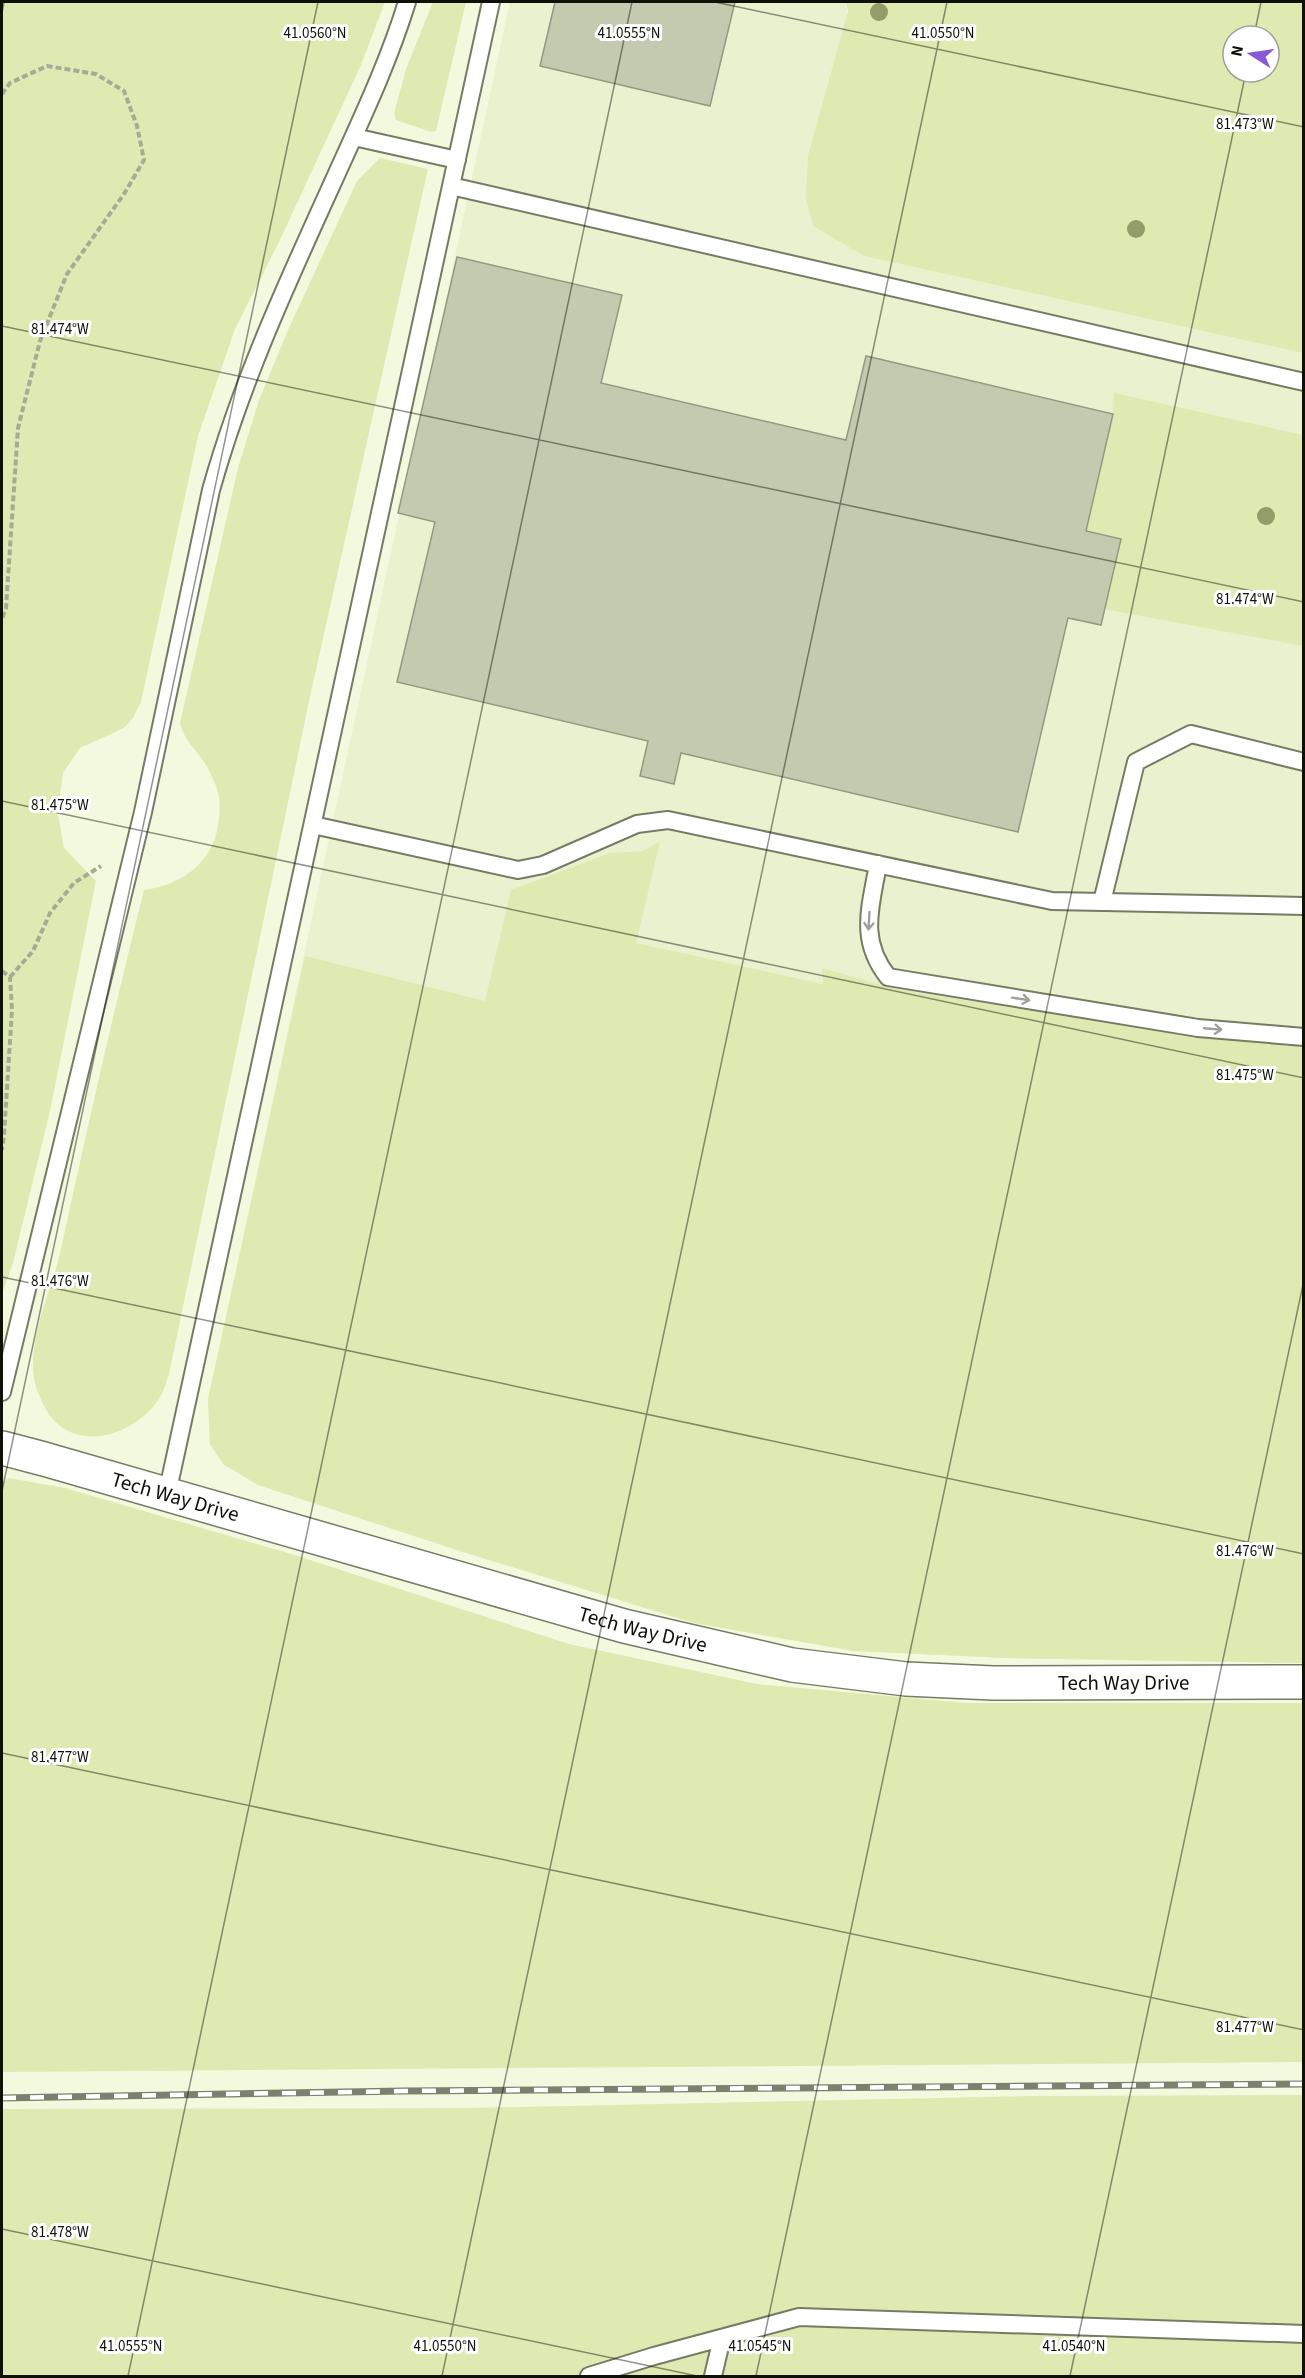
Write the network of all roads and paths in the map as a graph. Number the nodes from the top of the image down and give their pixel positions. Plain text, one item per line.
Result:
1 (407, 2) edge
2 (491, 2) edge
3 (2, 94) edge
4 (354, 136) junction
5 (457, 160) junction
6 (451, 186) junction
7 (1304, 382) edge
8 (2, 619) edge
9 (1304, 762) edge
10 (313, 825) junction
11 (134, 846) junction
12 (878, 864) junction
13 (1102, 902) junction
14 (1304, 906) edge
15 (2, 971) edge
16 (10, 976) junction
17 (1304, 1037) edge
18 (2, 1150) edge
19 (2, 1392) edge
20 (2, 1448) edge
21 (167, 1494) junction
22 (1304, 1682) edge
23 (1304, 2334) edge
24 (722, 2338) junction
25 (589, 2376) edge
26 (713, 2376) edge

1 - 4 lane
2 - 5 lane
3 - 8 path
4 - 5 lane
4 - 11 lane
5 - 6 lane
6 - 7 lane
6 - 10 lane
9 - 13 lane
10 - 12 lane
10 - 21 lane
11 - 16 path
11 - 19 lane
12 - 13 lane
12 -> 17 lane
13 - 14 lane
15 - 16 path
16 - 18 path
20 - 21 street, Tech Way Drive
21 - 22 street, Tech Way Drive
23 - 24 lane
24 - 25 lane
24 - 26 lane

